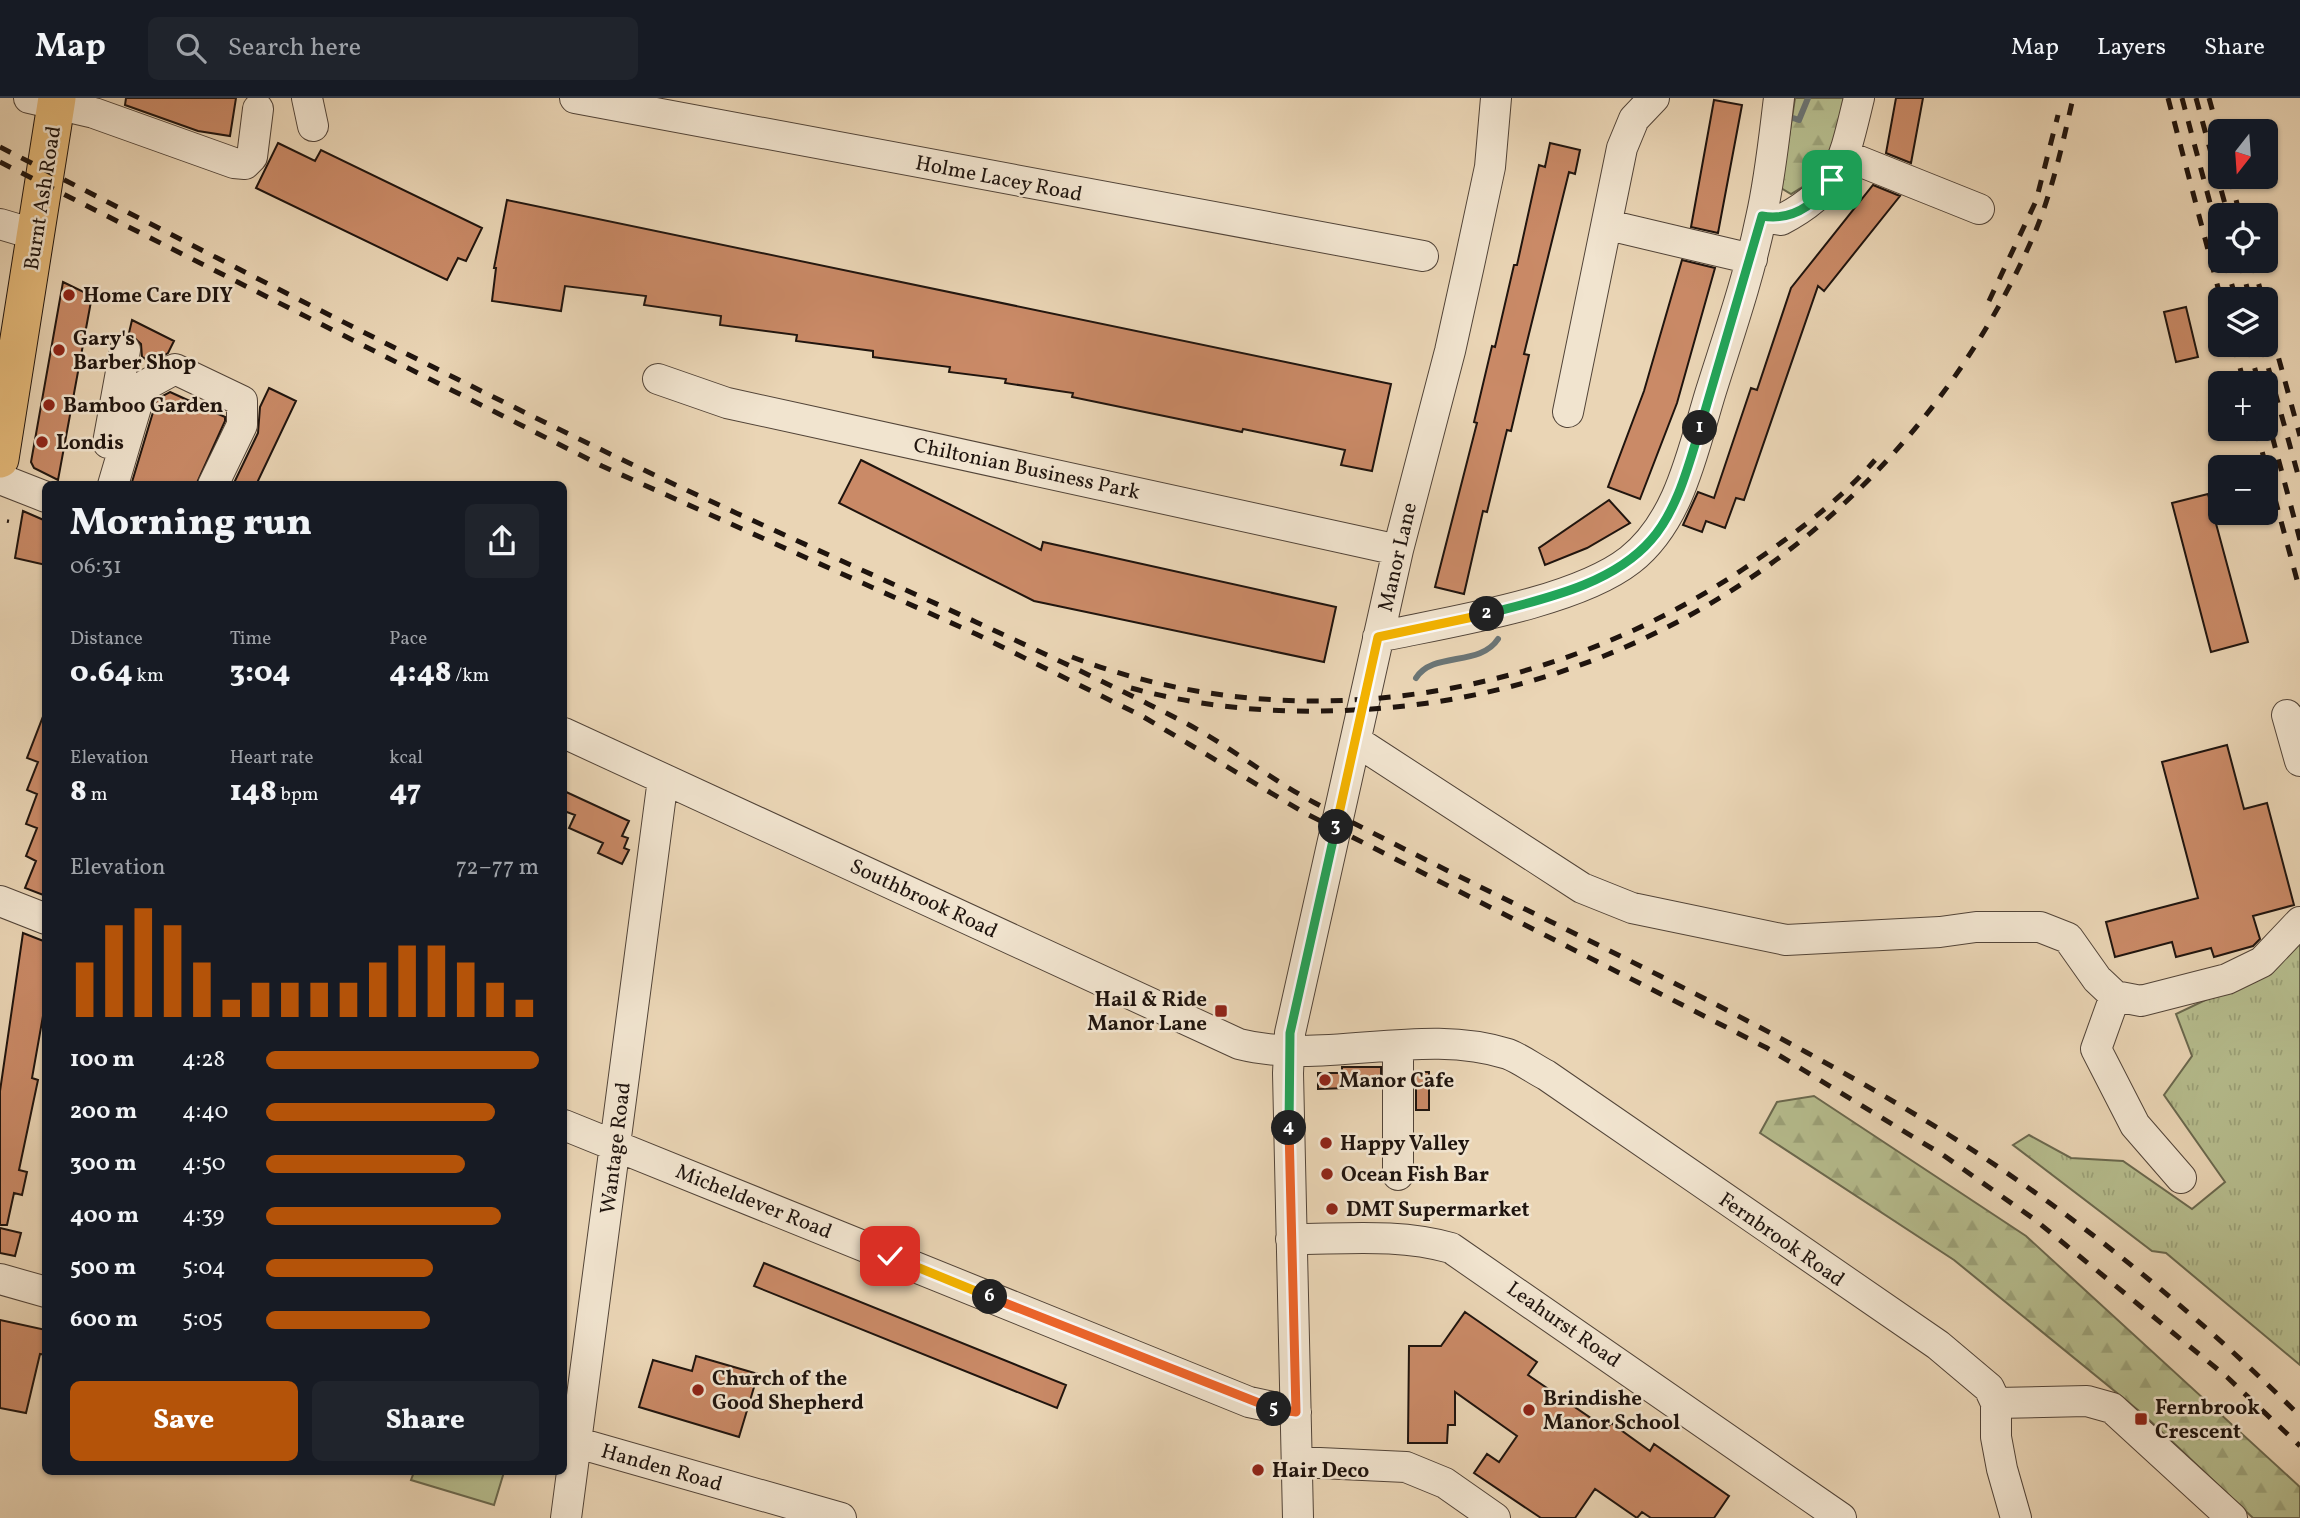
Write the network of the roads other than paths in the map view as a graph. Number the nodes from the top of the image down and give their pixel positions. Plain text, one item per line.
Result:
1 (575, 98) edge
2 (1496, 98) edge
3 (1654, 98) edge
4 (1779, 98) edge
5 (1859, 98) edge
6 (48, 100) edge
7 (258, 109) dead end
8 (1844, 155) junction
9 (1979, 209) dead end
10 (1762, 216) junction
11 (0, 224) edge
12 (1608, 225) junction
13 (37, 235) junction
14 (1423, 256) dead end
15 (1752, 259) junction
16 (125, 350) dead end
17 (8, 360) edge
18 (658, 379) dead end
19 (1567, 412) dead end
20 (0, 459) edge
21 (0, 479) edge
22 (102, 481) edge
23 (114, 481) edge
24 (215, 481) edge
25 (42, 495) edge
26 (1398, 551) junction
27 (1378, 637) junction
28 (2287, 715) dead end
29 (567, 734) edge
30 (1356, 741) junction
31 (2300, 761) edge
32 (663, 779) junction
33 (0, 901) edge
34 (42, 917) edge
35 (2300, 922) edge
36 (2115, 996) junction
37 (1398, 1047) junction
38 (1288, 1052) junction
39 (567, 1126) edge
40 (615, 1146) junction
41 (1398, 1175) dead end
42 (2181, 1178) dead end
43 (1292, 1239) junction
44 (0, 1279) edge
45 (42, 1291) edge
46 (1996, 1403) junction
47 (1296, 1412) junction
48 (570, 1441) edge
49 (1297, 1462) junction
50 (566, 1518) edge
51 (841, 1518) edge
52 (1298, 1518) edge
53 (1495, 1518) edge
54 (1841, 1518) edge
55 (2016, 1518) edge
56 (2232, 1518) edge

1 - 14 street, Holme Lacey Road
2 - 26 street, Manor Lane
3 - 12 street
4 - 10 street
5 - 8 street
6 - 7 street
6 - 13 main road, Burnt Ash Road
8 - 9 street
8 - 10 street
10 - 15 street
11 - 13 street
12 - 15 street
12 - 19 street
13 - 17 main road, Burnt Ash Road
15 - 27 street
16 - 22 street
17 - 20 main road, Burnt Ash Road
18 - 26 street, Chiltonian Business Park
21 - 25 street
23 - 24 street
26 - 27 street, Manor Lane
27 - 30 street, Manor Lane
28 - 31 street
29 - 32 street, Southbrook Road
30 - 36 street
30 - 38 street, Manor Lane
32 - 38 street, Southbrook Road
32 - 40 street, Wantage Road
33 - 34 street
35 - 36 street
36 - 42 street
37 - 38 street, Fernbrook Road
37 - 41 street
37 - 46 street, Fernbrook Road
38 - 43 street, Manor Lane
39 - 40 street, Micheldever Road
40 - 47 street, Micheldever Road
40 - 48 street, Wantage Road
43 - 47 street, Manor Lane
43 - 54 street, Leahurst Road
44 - 45 street
46 - 55 street
46 - 56 street
47 - 49 street, Manor Lane
48 - 50 street, Wantage Road
48 - 51 street, Handen Road
49 - 52 street, Manor Lane
49 - 53 street

